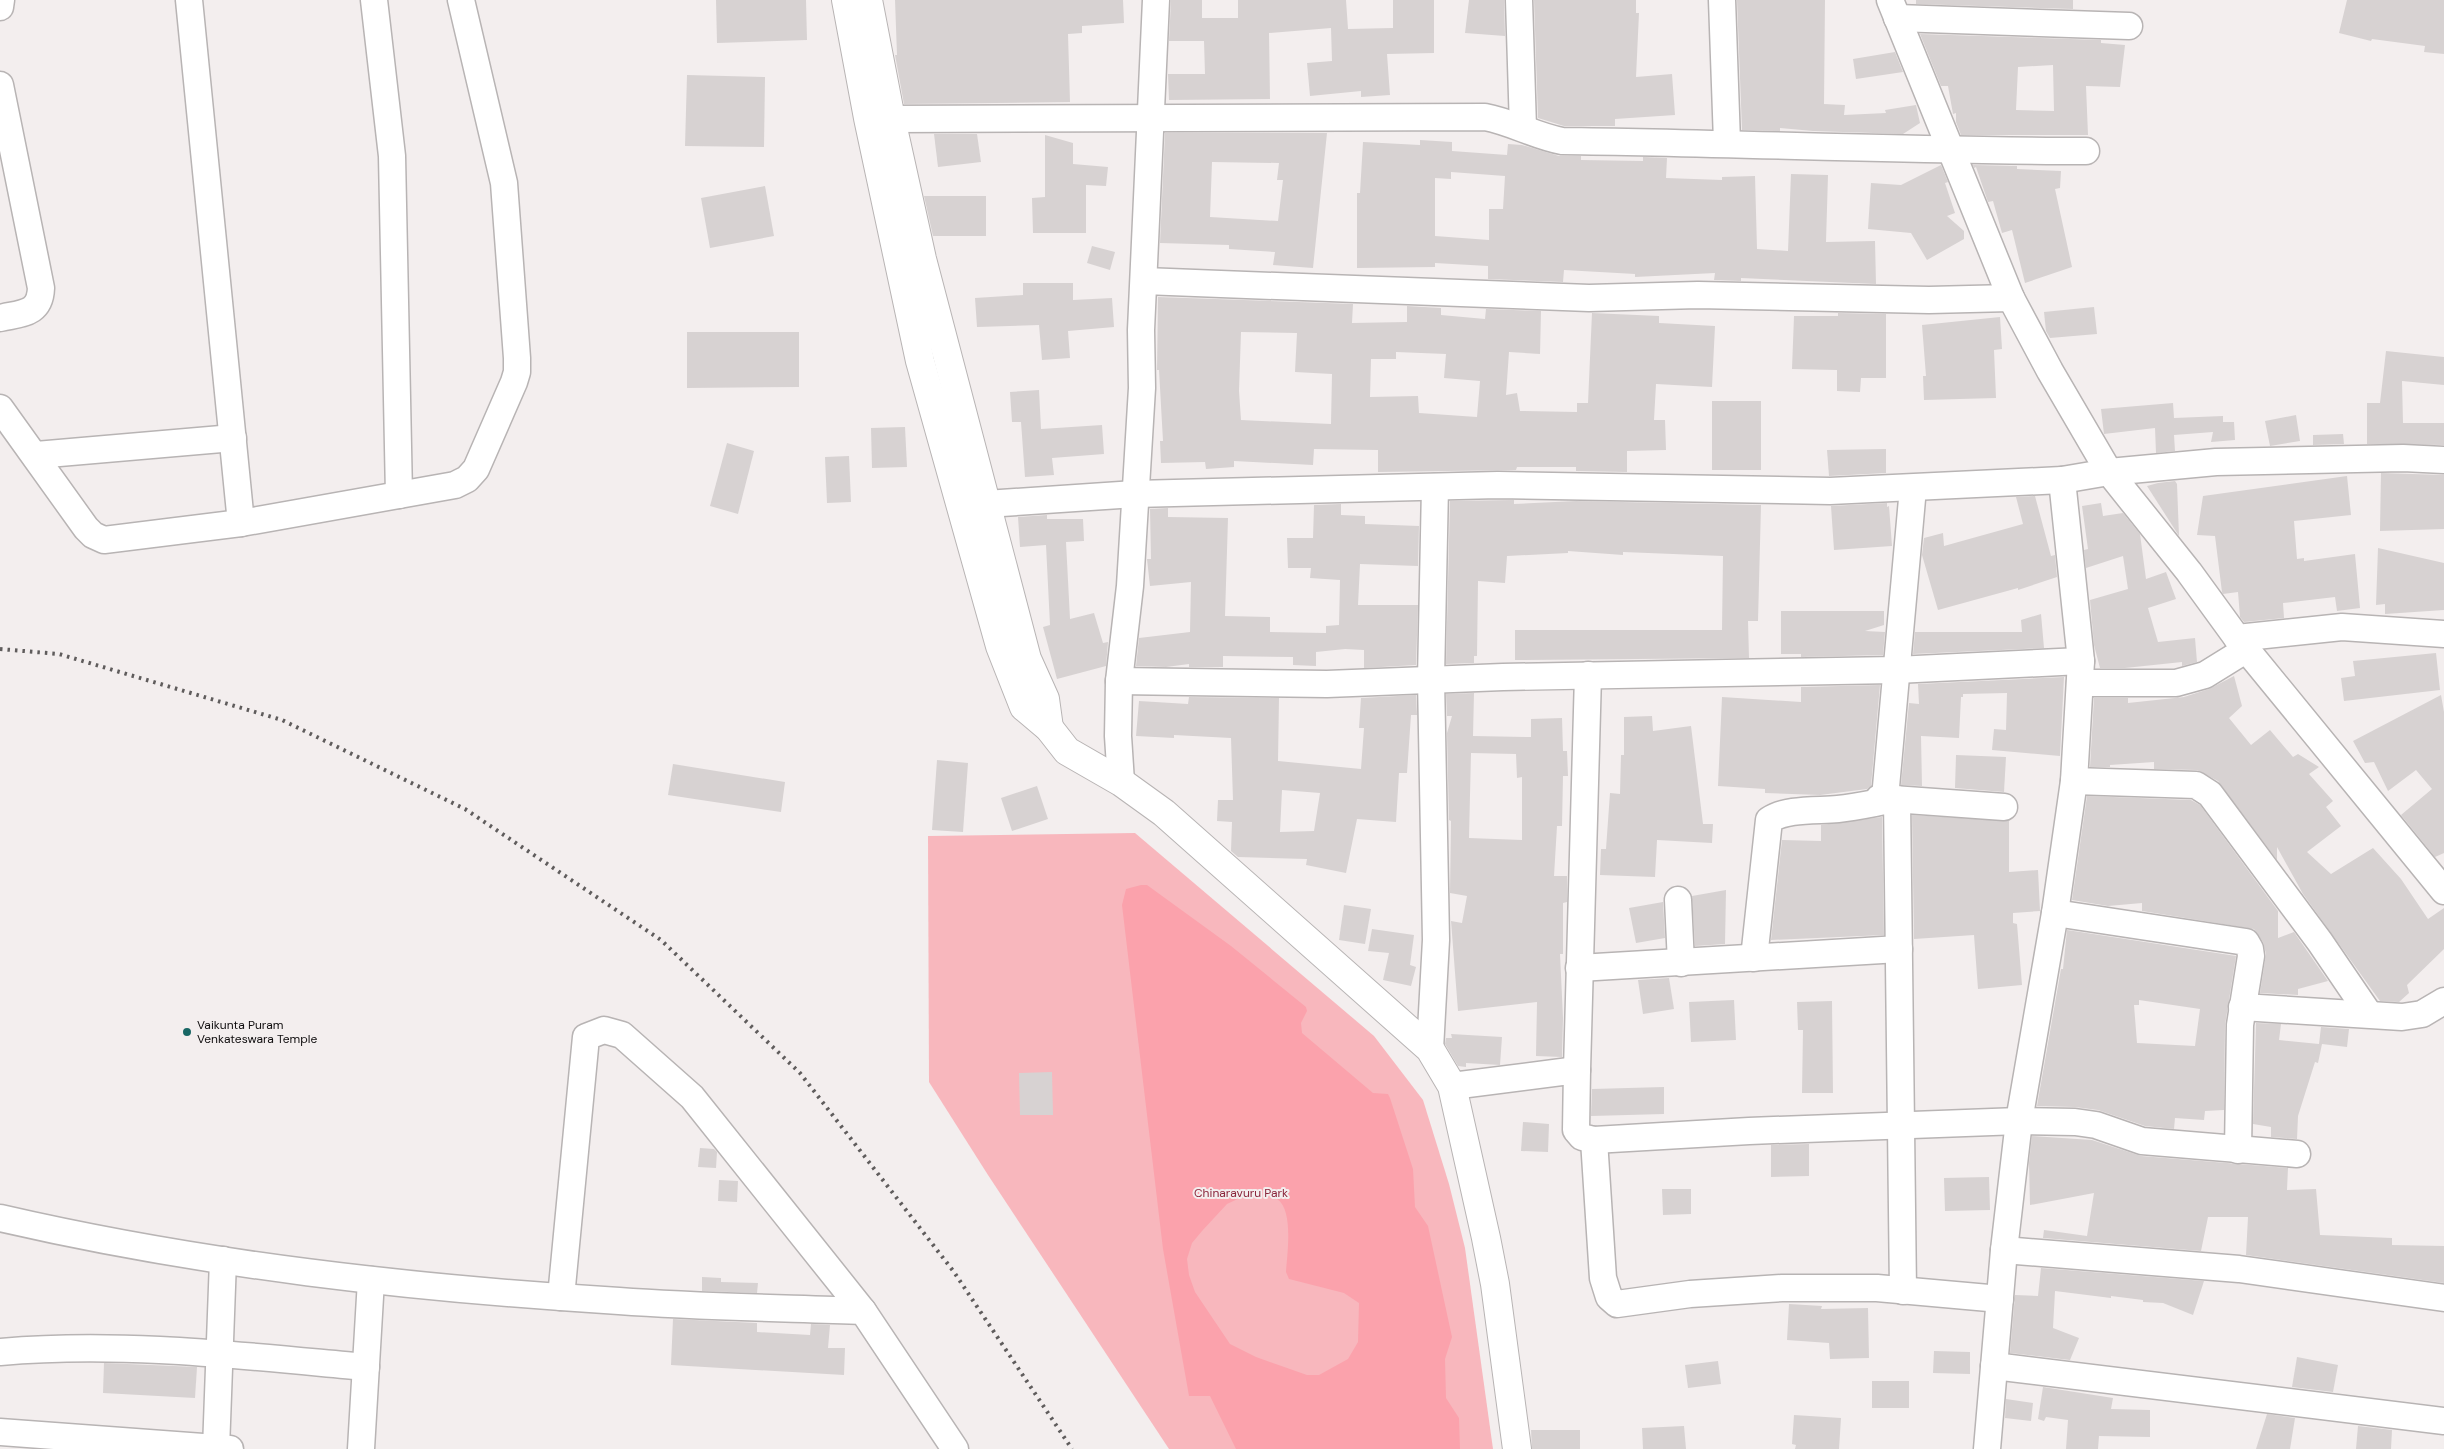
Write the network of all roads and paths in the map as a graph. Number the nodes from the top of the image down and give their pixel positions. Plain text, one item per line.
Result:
1 (1, 0) edge
2 (189, 0) edge
3 (374, 0) edge
4 (462, 0) edge
5 (846, 0) edge
6 (868, 0) edge
7 (1156, 0) edge
8 (1519, 0) edge
9 (1722, 0) edge
10 (0, 7) edge
11 (1893, 9) edge
12 (2129, 26) dead end
13 (0, 85) edge
14 (1151, 118) junction
15 (891, 119) junction
16 (1522, 128) junction
17 (1727, 142) junction
18 (2086, 150) dead end
19 (1952, 151) junction
20 (1144, 281) junction
21 (2011, 298) junction
22 (0, 318) edge
23 (0, 408) edge
24 (233, 438) junction
25 (36, 455) junction
26 (2444, 460) edge
27 (2109, 472) junction
28 (2062, 480) junction
29 (1435, 487) junction
30 (1913, 488) junction
31 (1135, 494) junction
32 (399, 495) junction
33 (986, 504) junction
34 (242, 523) junction
35 (2444, 634) edge
36 (2242, 644) junction
37 (1896, 670) junction
38 (2080, 672) junction
39 (1588, 675) junction
40 (1431, 679) junction
41 (1119, 681) junction
42 (1049, 728) junction
43 (2074, 781) junction
44 (1121, 782) junction
45 (1843, 796) dead end
46 (1891, 798) junction
47 (2004, 808) dead end
48 (2444, 892) edge
49 (1678, 900) dead end
50 (2055, 913) junction
51 (1899, 950) junction
52 (1754, 958) junction
53 (1681, 963) junction
54 (1578, 968) junction
55 (2444, 1000) edge
56 (2242, 1007) junction
57 (2369, 1014) junction
58 (1430, 1050) junction
59 (1577, 1070) junction
60 (1452, 1086) junction
61 (2019, 1121) junction
62 (1901, 1125) junction
63 (1594, 1140) junction
64 (2238, 1150) junction
65 (2298, 1154) dead end
66 (0, 1218) edge
67 (2004, 1250) junction
68 (222, 1260) junction
69 (371, 1280) junction
70 (1903, 1291) junction
71 (560, 1297) junction
72 (2444, 1298) edge
73 (2000, 1299) junction
74 (863, 1311) junction
75 (0, 1352) edge
76 (219, 1353) junction
77 (366, 1366) junction
78 (1994, 1366) junction
79 (2444, 1421) edge
80 (0, 1432) edge
81 (221, 1449) edge
82 (361, 1449) edge
83 (955, 1449) edge
84 (1517, 1449) edge
85 (1987, 1449) edge

1 - 10 street
2 - 24 street
3 - 32 street
4 - 32 street
5 - 42 main road
6 - 15 main road
7 - 14 street
8 - 16 street
9 - 17 street
11 - 12 street
11 - 19 street
13 - 22 street
14 - 15 street
14 - 16 street
14 - 20 street
15 - 33 main road
16 - 17 street
17 - 19 street
18 - 19 street
19 - 21 street
20 - 21 street
20 - 31 street
21 - 27 street
23 - 25 street
24 - 25 street
24 - 34 street
25 - 34 street
26 - 27 street
27 - 28 street
27 - 36 street
28 - 30 street
28 - 38 street
29 - 30 street
29 - 31 street
29 - 40 street
30 - 37 street
31 - 33 street
31 - 41 street
32 - 34 street
33 - 42 main road
35 - 36 street
36 - 38 street
36 - 48 street
37 - 38 street
37 - 39 street
37 - 46 street
38 - 43 street
39 - 40 street
39 - 54 street
40 - 41 street
40 - 58 street
41 - 44 street
42 - 44 main road
43 - 50 street
43 - 57 street
44 - 58 main road
45 - 46 street
46 - 47 street
46 - 51 street
46 - 52 street
49 - 53 street
50 - 56 street
50 - 61 street
51 - 52 street
51 - 62 street
52 - 53 street
53 - 54 street
54 - 59 street
55 - 57 street
56 - 57 street
56 - 64 street
58 - 60 main road
59 - 60 street
59 - 63 street
60 - 84 main road
61 - 62 street
61 - 64 street
61 - 67 street
62 - 63 street
62 - 70 street
63 - 70 street
64 - 65 street
66 - 68 street
67 - 72 street
67 - 73 street
68 - 69 street
68 - 76 street
69 - 71 street
69 - 77 street
70 - 73 street
71 - 74 street
71 - 74 street
73 - 78 street
74 - 83 street
75 - 76 street
76 - 77 street
76 - 81 street
77 - 82 street
78 - 79 street
78 - 85 street
80 - 81 street

